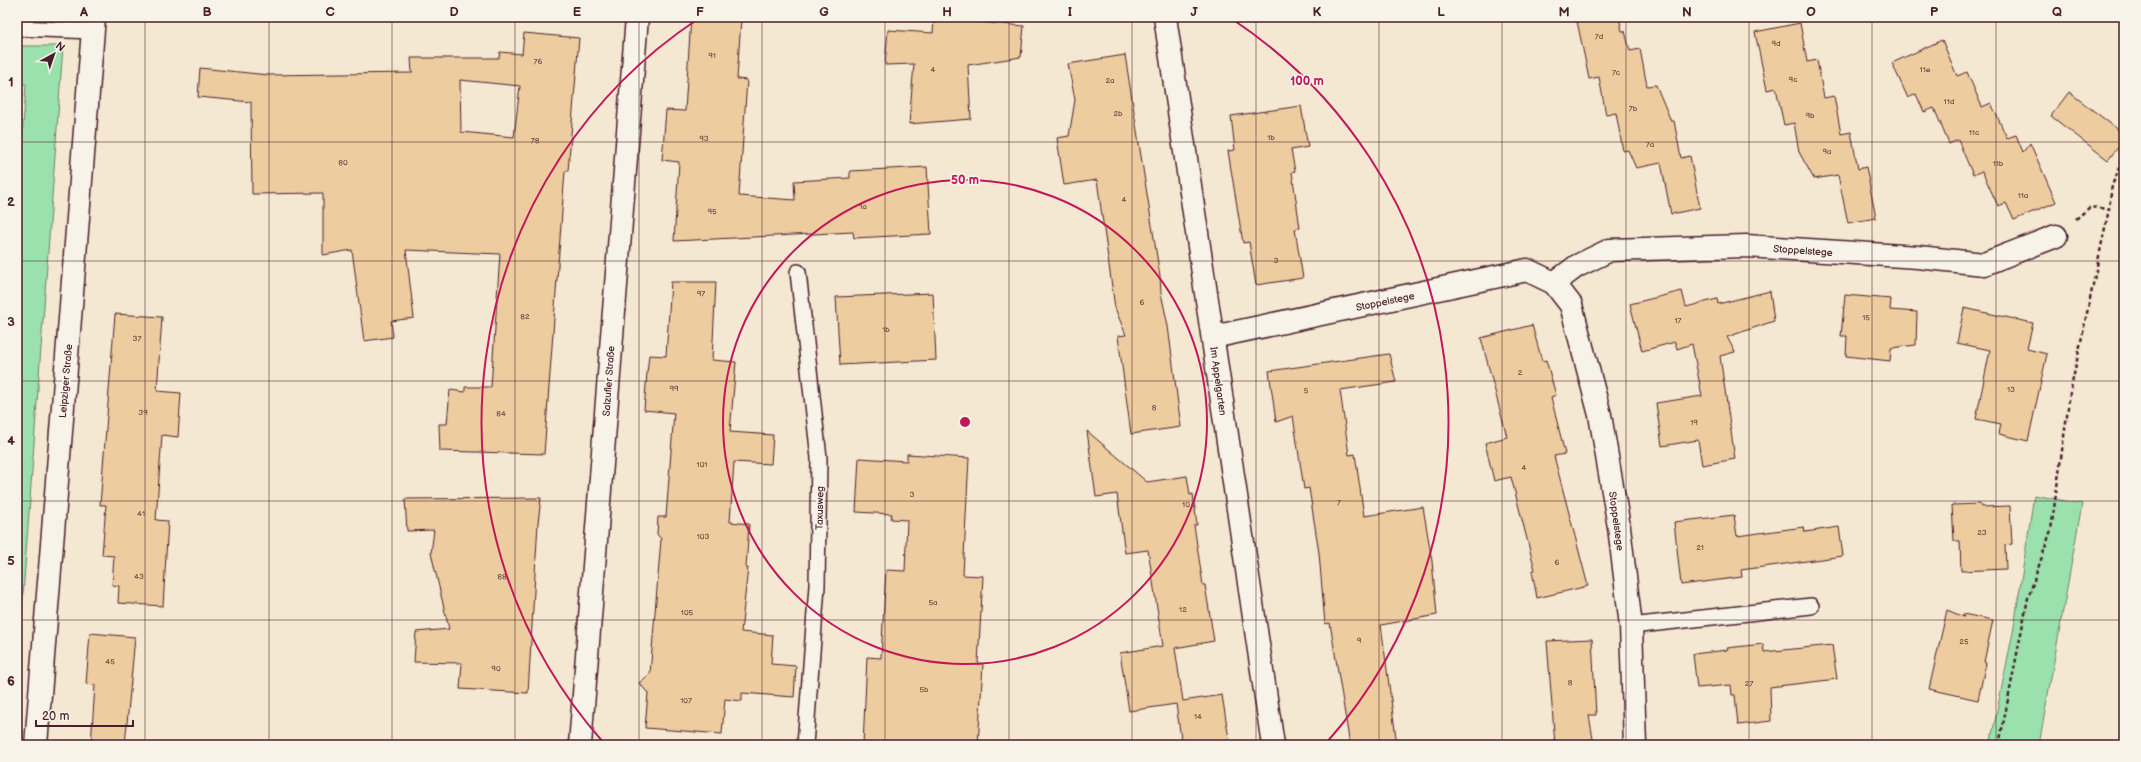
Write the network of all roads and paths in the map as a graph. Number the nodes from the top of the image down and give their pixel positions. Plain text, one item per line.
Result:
1 (637, 17) edge
2 (1165, 17) edge
3 (93, 24) edge
4 (17, 28) edge
5 (2124, 159) edge
6 (2090, 207) dead end
7 (2109, 209) junction
8 (2056, 236) dead end
9 (798, 272) dead end
10 (1554, 283) junction
11 (1213, 337) junction
12 (1811, 606) dead end
13 (1631, 626) junction
14 (36, 745) edge
15 (580, 745) edge
16 (805, 745) edge
17 (1273, 745) edge
18 (1636, 745) edge
19 (1999, 745) edge

1 - 15 street, Salzufler Straße
2 - 11 street, Im Appelgarten
3 - 4 lane
3 - 14 street, Leipziger Straße
5 - 7 path
6 - 7 path
7 - 19 path
8 - 10 street, Stoppelstege
9 - 16 lane, Taxusweg
10 - 11 street, Stoppelstege
10 - 13 street, Stoppelstege
11 - 17 street, Im Appelgarten
12 - 13 lane
13 - 18 street, Stoppelstege

